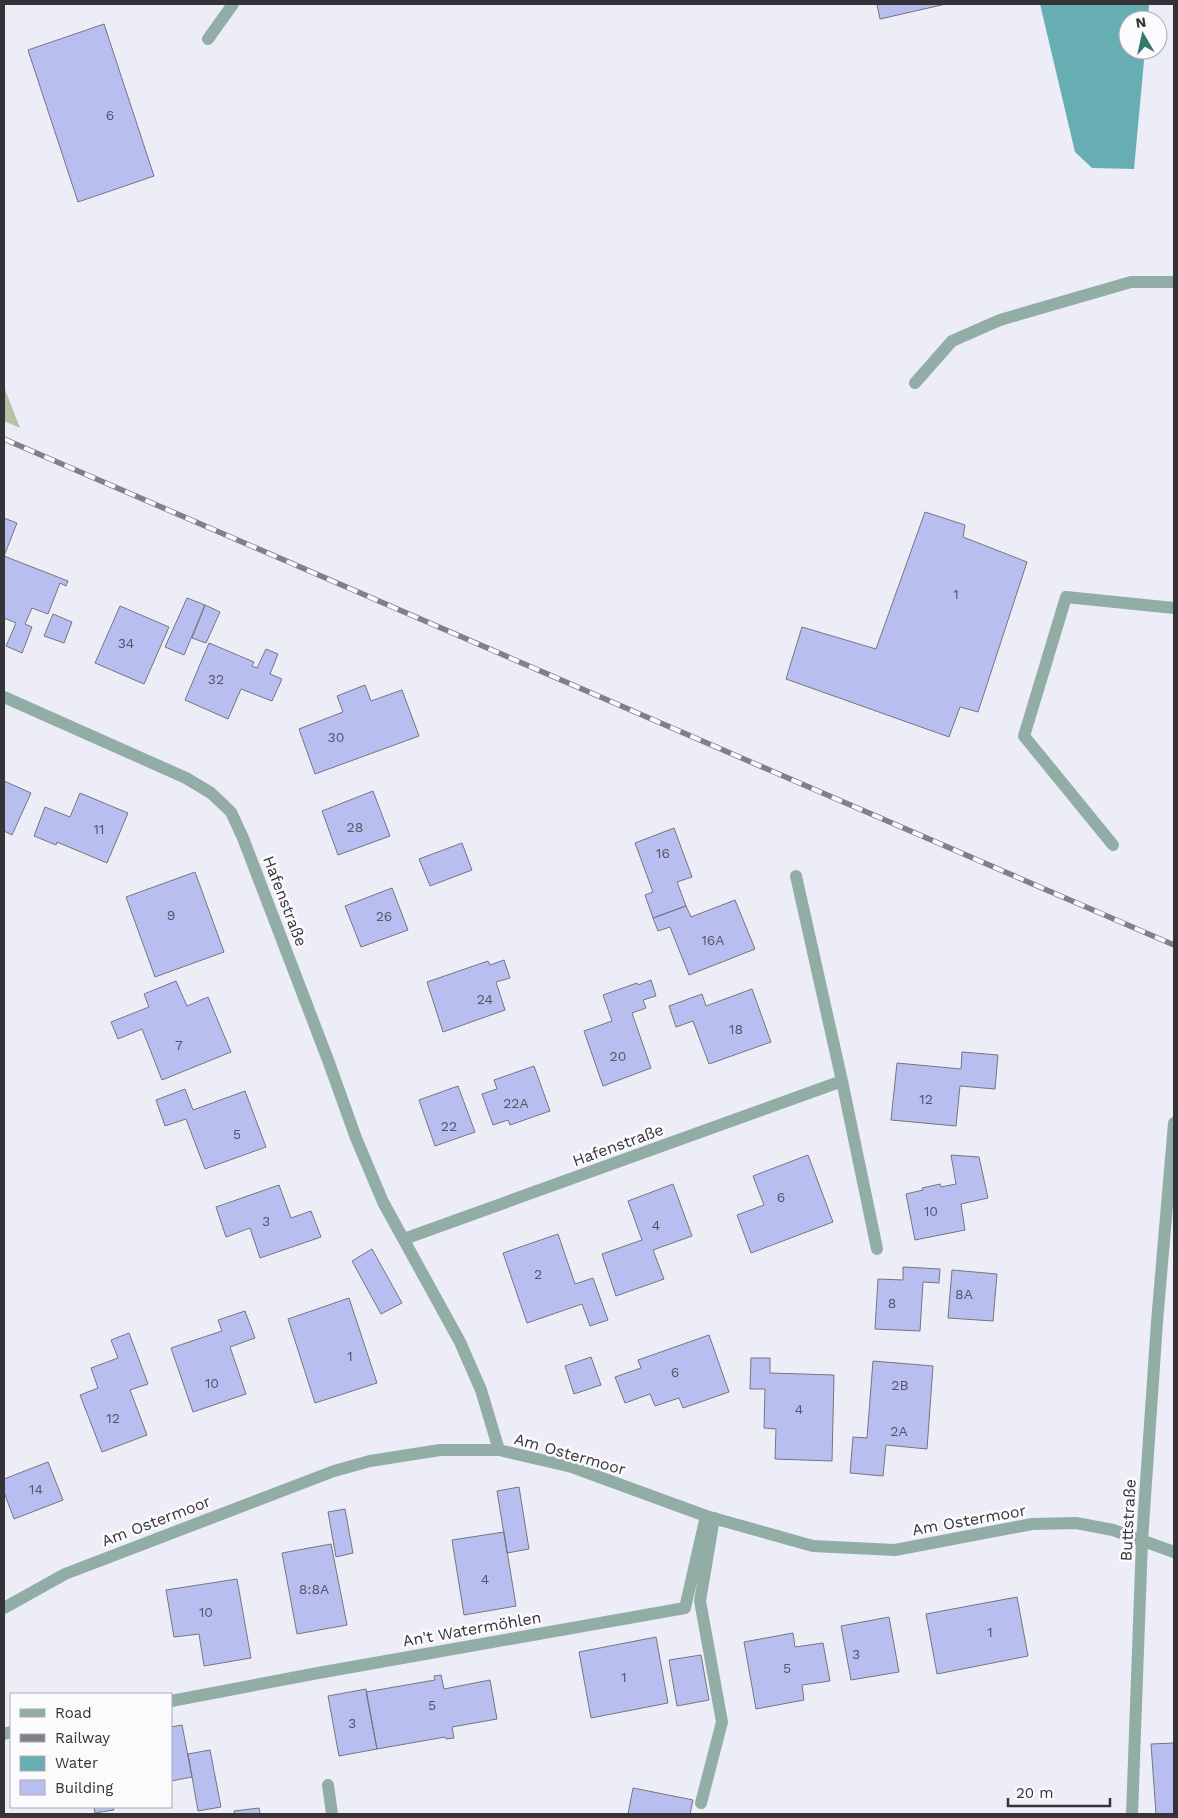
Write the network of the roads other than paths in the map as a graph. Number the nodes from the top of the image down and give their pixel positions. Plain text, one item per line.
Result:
1 (233, 4) edge
2 (208, 40) dead end
3 (1174, 282) edge
4 (916, 383) dead end
5 (1174, 608) edge
6 (4, 697) edge
7 (1113, 846) dead end
8 (796, 876) dead end
9 (842, 1081) junction
10 (1174, 1123) edge
11 (404, 1239) junction
12 (877, 1249) dead end
13 (499, 1450) junction
14 (710, 1517) junction
15 (1142, 1540) junction
16 (1174, 1552) edge
17 (4, 1608) edge
18 (172, 1701) edge
19 (328, 1785) dead end
20 (701, 1803) dead end
21 (332, 1814) edge
22 (1132, 1814) edge

1 - 2 street
3 - 4 street
5 - 7 street
6 - 11 street, Hafenstraße
8 - 9 street
9 - 11 street, Hafenstraße
9 - 12 street
10 - 15 street, Buttstraße
11 - 13 street, Hafenstraße
13 - 14 street, Am Ostermoor
13 - 17 street, Am Ostermoor
14 - 15 street, Am Ostermoor
14 - 18 street, An't Watermöhlen
14 - 20 street
15 - 16 street, Am Ostermoor
15 - 22 street, Buttstraße
19 - 21 street

